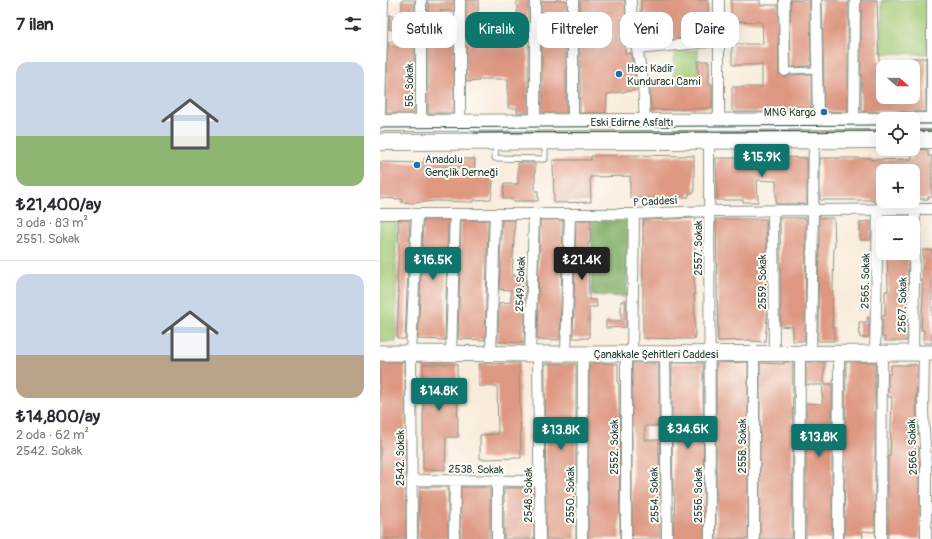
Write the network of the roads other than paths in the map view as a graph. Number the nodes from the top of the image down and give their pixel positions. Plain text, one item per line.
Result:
1 (383, 0) edge
2 (421, 0) edge
3 (460, 0) edge
4 (535, 0) edge
5 (573, 0) edge
6 (631, 0) edge
7 (719, 0) edge
8 (784, 0) edge
9 (816, 0) edge
10 (855, 0) edge
11 (932, 0) edge
12 (719, 12) edge
13 (681, 45) edge
14 (719, 48) edge
15 (637, 49) junction
16 (817, 70) junction
17 (785, 71) joint
18 (380, 113) edge
19 (932, 120) edge
20 (719, 121) junction
21 (818, 121) junction
22 (854, 121) junction
23 (876, 121) edge
24 (920, 121) edge
25 (535, 122) junction
26 (573, 122) junction
27 (380, 123) edge
28 (421, 123) junction
29 (460, 123) junction
30 (645, 123) junction
31 (876, 140) edge
32 (920, 140) edge
33 (932, 140) edge
34 (814, 141) junction
35 (380, 142) edge
36 (709, 142) junction
37 (878, 209) junction
38 (915, 209) junction
39 (932, 209) edge
40 (774, 210) junction
41 (812, 210) junction
42 (710, 211) junction
43 (380, 214) edge
44 (417, 214) junction
45 (455, 214) junction
46 (496, 214) junction
47 (534, 214) junction
48 (570, 214) junction
49 (634, 214) junction
50 (923, 353) edge
51 (380, 354) edge
52 (411, 354) junction
53 (451, 354) junction
54 (490, 354) junction
55 (534, 354) junction
56 (566, 354) junction
57 (583, 354) junction
58 (629, 354) junction
59 (665, 354) junction
60 (710, 354) junction
61 (754, 354) junction
62 (774, 354) junction
63 (805, 354) junction
64 (839, 354) junction
65 (879, 354) junction
66 (927, 411) edge
67 (929, 466) edge
68 (412, 480) junction
69 (455, 480) junction
70 (497, 481) junction
71 (540, 481) junction
72 (929, 506) edge
73 (412, 539) edge
74 (454, 539) edge
75 (498, 539) edge
76 (540, 539) edge
77 (582, 539) edge
78 (626, 539) edge
79 (667, 539) edge
80 (710, 539) edge
81 (754, 539) edge
82 (799, 539) edge
83 (838, 539) edge
84 (881, 539) edge
85 (926, 539) edge

1 - 18 street
2 - 28 street, 56. Sokak
3 - 29 street
4 - 25 street
5 - 26 street
6 - 15 street
7 - 12 street
8 - 17 street
9 - 16 street
10 - 22 street
11 - 19 street
13 - 15 street
14 - 20 street
15 - 30 street
16 - 17 lane
16 - 21 street
19 - 24 main road
20 - 21 main road, Eski Edirne Asfaltı
20 - 30 main road, Eski Edirne Asfaltı
21 - 22 main road, Eski Edirne Asfaltı
22 - 23 main road, Eski Edirne Asfaltı
25 - 26 main road, Eski Edirne Asfaltı
25 - 29 main road, Eski Edirne Asfaltı
26 - 30 main road, Eski Edirne Asfaltı
27 - 28 main road, Eski Edirne Asfaltı
28 - 29 main road, Eski Edirne Asfaltı
31 - 34 main road, Eski Edirne Asfaltı
32 - 33 main road
34 - 36 main road, Eski Edirne Asfaltı
34 - 41 street
35 - 36 main road, Eski Edirne Asfaltı
36 - 42 street, 2557. Sokak
37 - 38 street, P Caddesi
37 - 41 street, P Caddesi
37 - 65 street, 2565. Sokak
38 - 39 street, P Caddesi
38 - 50 street, 2567. Sokak
40 - 41 street, P Caddesi
40 - 42 street, P Caddesi
40 - 62 street, 2559. Sokak
41 - 63 street
42 - 49 street, P Caddesi
42 - 60 street, 2557. Sokak
43 - 44 street, P Caddesi
44 - 45 street, P Caddesi
44 - 52 street, 2542. Sokak
45 - 46 street, P Caddesi
45 - 53 street
46 - 47 street, P Caddesi
46 - 54 street
47 - 48 street, P Caddesi
47 - 55 street, 2549. Sokak
48 - 49 street, P Caddesi
48 - 56 street
49 - 58 street, 2552. Sokak
50 - 65 main road, Çanakkale Şehitleri Caddesi
50 - 66 street, 2566. Sokak
51 - 52 main road, Çanakkale Şehitleri Caddesi
52 - 53 main road, Çanakkale Şehitleri Caddesi
52 - 68 street, 2542. Sokak
53 - 54 main road, Çanakkale Şehitleri Caddesi
54 - 55 main road, Çanakkale Şehitleri Caddesi
55 - 56 main road, Çanakkale Şehitleri Caddesi
55 - 71 street, 2548. Sokak
56 - 57 main road, Çanakkale Şehitleri Caddesi
57 - 58 main road, Çanakkale Şehitleri Caddesi
57 - 77 street, 2550. Sokak
58 - 59 main road, Çanakkale Şehitleri Caddesi
58 - 78 street, 2552. Sokak
59 - 60 main road, Çanakkale Şehitleri Caddesi
59 - 79 street, 2554. Sokak
60 - 61 main road, Çanakkale Şehitleri Caddesi
60 - 80 street, 2556. Sokak
61 - 62 main road, Çanakkale Şehitleri Caddesi
61 - 81 street, 2558. Sokak
62 - 63 main road, Çanakkale Şehitleri Caddesi
63 - 64 main road, Çanakkale Şehitleri Caddesi
63 - 82 street
64 - 65 main road, Çanakkale Şehitleri Caddesi
64 - 83 street
65 - 84 street, 2565. Sokak
66 - 67 street, 2566. Sokak
67 - 72 street, 2566. Sokak
68 - 69 street, 2538. Sokak
68 - 73 street, 2542. Sokak
69 - 70 street, 2538. Sokak
69 - 74 street
70 - 71 street, 2538. Sokak
70 - 75 street
71 - 76 street, 2548. Sokak
72 - 85 street, 2566. Sokak

